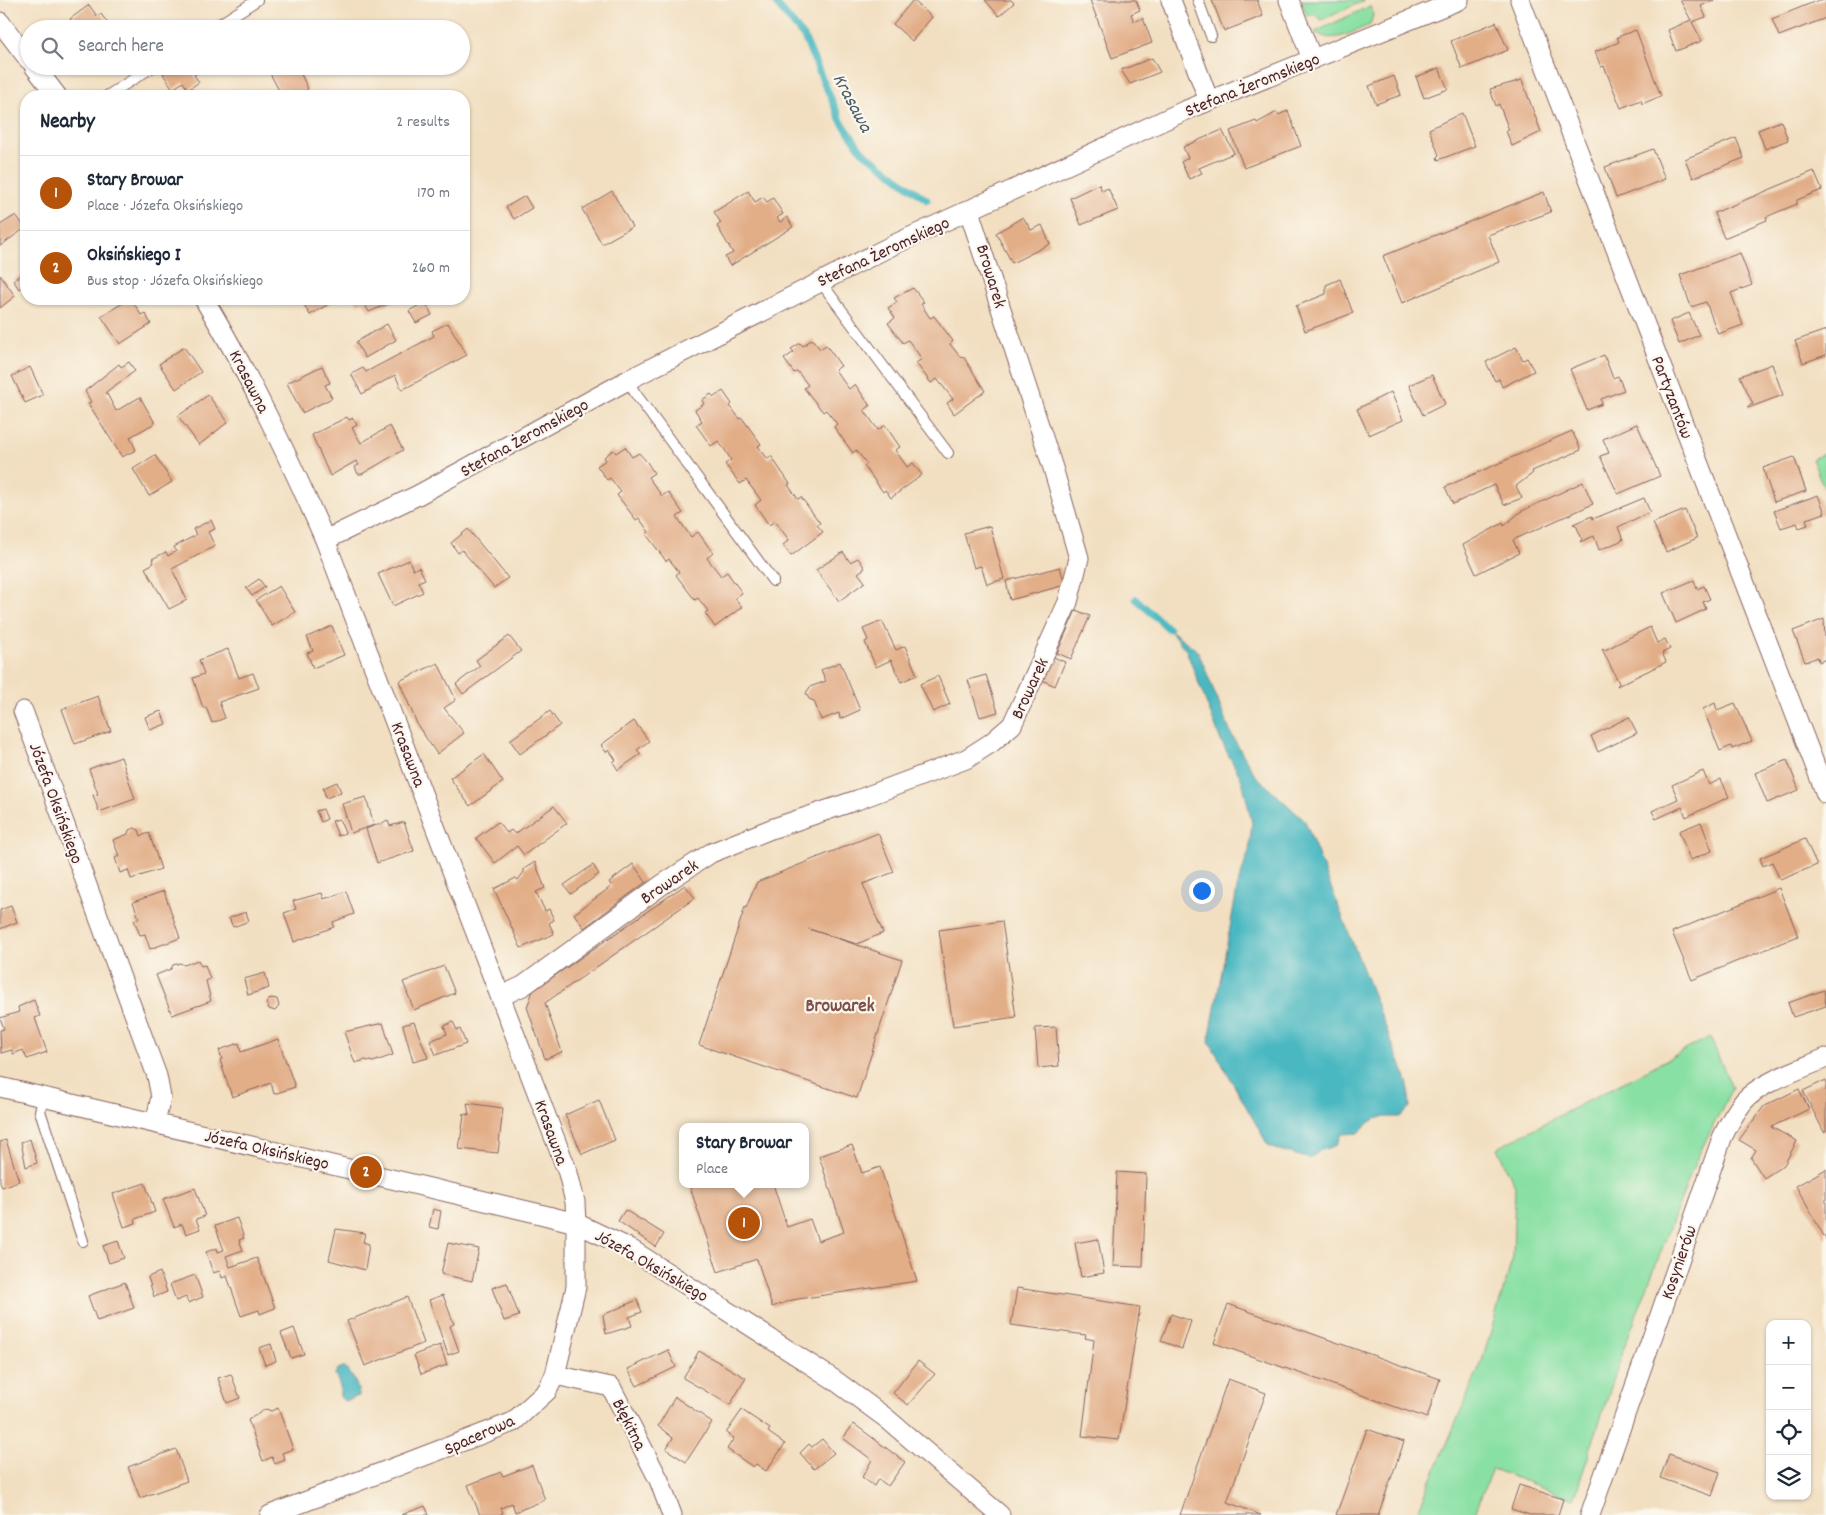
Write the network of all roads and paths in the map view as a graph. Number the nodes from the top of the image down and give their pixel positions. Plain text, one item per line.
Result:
1 (257, 0) edge
2 (1171, 0) edge
3 (1198, 0) edge
4 (1290, 0) edge
5 (1459, 0) edge
6 (1520, 0) edge
7 (226, 20) edge
8 (0, 22) edge
9 (1211, 36) dead end
10 (20, 48) edge
11 (1312, 59) junction
12 (41, 75) edge
13 (140, 75) edge
14 (52, 90) edge
15 (117, 90) edge
16 (1209, 101) junction
17 (970, 211) junction
18 (820, 281) junction
19 (208, 305) edge
20 (628, 380) junction
21 (948, 453) dead end
22 (325, 540) junction
23 (773, 581) dead end
24 (23, 711) dead end
25 (1826, 794) edge
26 (501, 996) junction
27 (1826, 1058) edge
28 (0, 1087) edge
29 (44, 1097) junction
30 (155, 1122) junction
31 (576, 1223) junction
32 (83, 1241) dead end
33 (555, 1375) junction
34 (270, 1515) edge
35 (672, 1515) edge
36 (1000, 1515) edge
37 (1590, 1515) edge

1 - 7 lane
2 - 16 street
3 - 9 lane
4 - 11 street
5 - 11 street, Stefana Żeromskiego
6 - 25 street, Partyzantów
8 - 10 street
11 - 16 street, Stefana Żeromskiego
12 - 14 street
13 - 15 lane
16 - 17 street, Stefana Żeromskiego
17 - 18 street, Stefana Żeromskiego
17 - 26 street, Browarek
18 - 20 street, Stefana Żeromskiego
18 - 21 lane
19 - 22 street, Krasawna
20 - 22 street, Stefana Żeromskiego
20 - 23 lane
22 - 26 street, Krasawna
24 - 30 street, Józefa Oksińskiego
26 - 31 street, Krasawna
27 - 37 street, Kosynierów
28 - 29 street, Józefa Oksińskiego
29 - 30 street, Józefa Oksińskiego
29 - 32 lane
30 - 31 street, Józefa Oksińskiego
31 - 33 street, Spacerowa
31 - 36 street, Józefa Oksińskiego
33 - 34 street, Spacerowa
33 - 35 street, Błękitna

